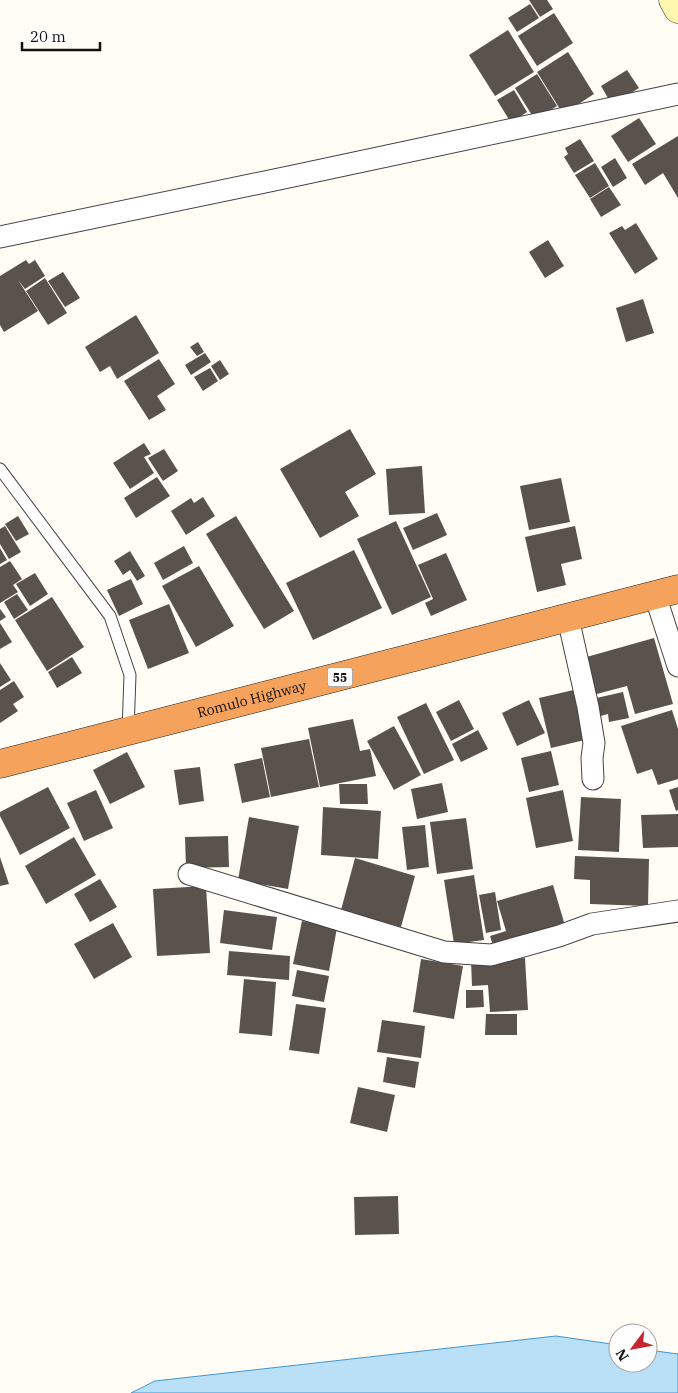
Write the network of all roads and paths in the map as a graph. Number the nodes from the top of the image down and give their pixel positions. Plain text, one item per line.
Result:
1 (673, 0) edge
2 (678, 9) edge
3 (678, 94) edge
4 (0, 237) edge
5 (0, 469) edge
6 (667, 592) edge
7 (568, 618) junction
8 (678, 666) edge
9 (128, 731) junction
10 (0, 764) edge
11 (594, 779) dead end
12 (189, 874) dead end
13 (678, 911) edge

1 - 2 street
3 - 4 street
5 - 9 lane
6 - 7 highway, Romulo Highway / 55
6 - 8 street
7 - 9 highway, Romulo Highway / 55
7 - 11 street
9 - 10 highway, Romulo Highway / 55
12 - 13 street

